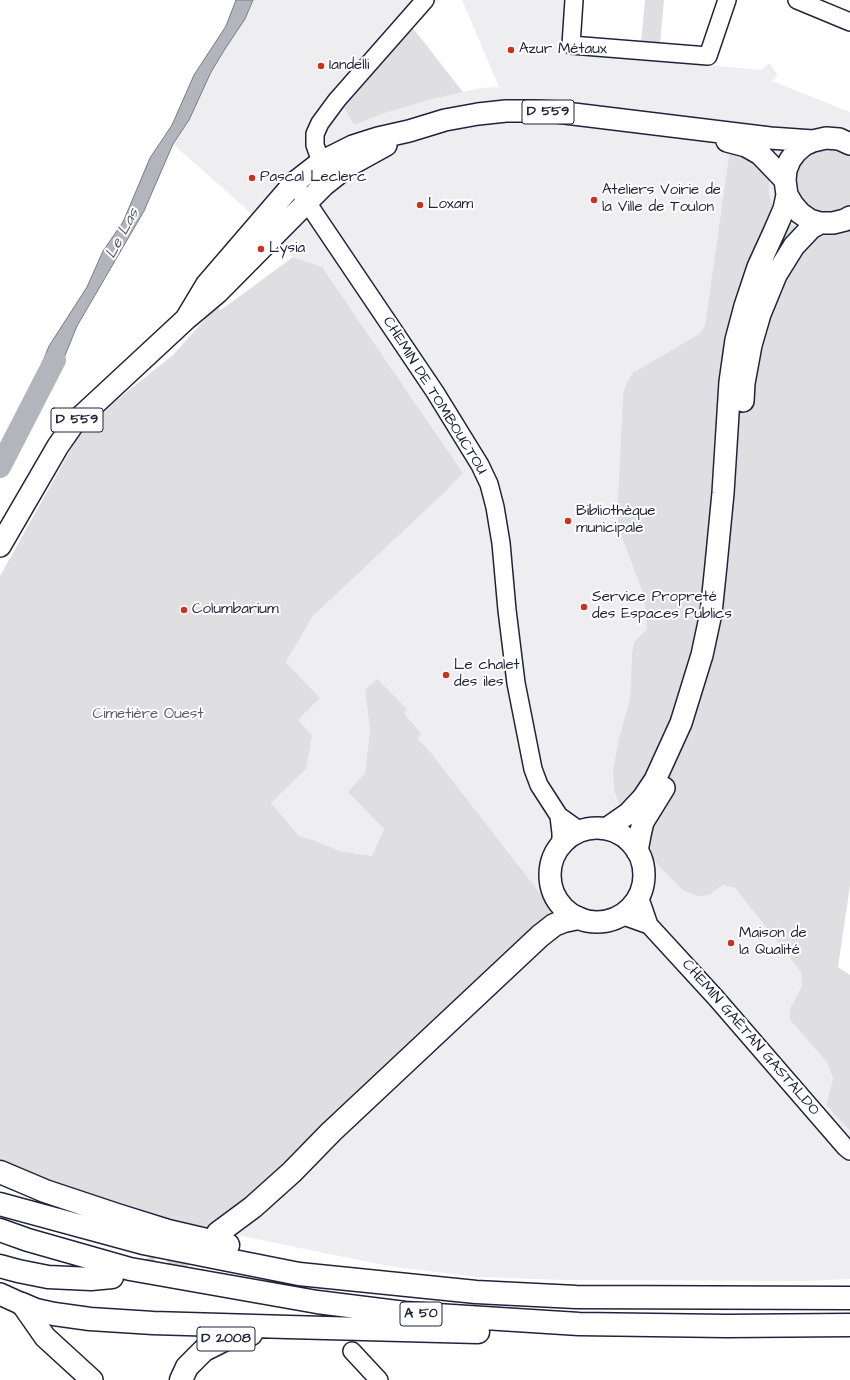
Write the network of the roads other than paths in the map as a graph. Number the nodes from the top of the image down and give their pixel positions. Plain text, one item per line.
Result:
1 (425, 0) edge
2 (574, 0) edge
3 (727, 0) edge
4 (797, 0) edge
5 (850, 22) edge
6 (688, 129) junction
7 (409, 131) junction
8 (813, 141) junction
9 (850, 144) edge
10 (321, 162) junction
11 (338, 173) junction
12 (294, 183) junction
13 (786, 188) junction
14 (307, 202) junction
15 (848, 219) edge
16 (820, 223) junction
17 (186, 318) junction
18 (0, 546) edge
19 (559, 816) junction
20 (606, 829) junction
21 (580, 831) junction
22 (561, 845) junction
23 (637, 851) junction
24 (639, 896) junction
25 (621, 915) junction
26 (578, 918) junction
27 (649, 925) junction
28 (850, 1151) edge
29 (0, 1172) edge
30 (0, 1204) edge
31 (0, 1230) edge
32 (218, 1233) tunnel mouth
33 (0, 1266) edge
34 (112, 1277) tunnel mouth
35 (476, 1292) junction
36 (0, 1294) edge
37 (850, 1298) edge
38 (22, 1304) junction
39 (850, 1325) edge
40 (726, 1326) junction
41 (288, 1328) junction
42 (352, 1351) dead end
43 (92, 1380) edge
44 (181, 1380) edge
45 (379, 1380) edge

1 - 10 street
2 - 3 street
4 - 5 street
6 - 7 main road, D 559
6 - 8 main road, D 559
6 - 13 main road, D 559
7 - 10 main road, D 559
7 - 11 main road, D 559
8 - 9 main road
8 - 13 main road
10 - 11 street
10 - 12 main road, D 559
11 - 14 main road, D 559
12 - 14 street, CHEMIN DE TOMBOUCTOU
12 - 17 main road, D 559
13 - 16 main road
13 - 20 main road
14 - 17 main road, D 559
14 - 19 street, CHEMIN DE TOMBOUCTOU
15 - 16 main road
16 - 23 main road
17 - 18 main road, D 559
19 - 21 street, CHEMIN DE TOMBOUCTOU
19 - 22 street, CHEMIN DE TOMBOUCTOU
20 - 21 main road
20 - 23 main road
21 - 22 main road
22 - 26 main road
23 - 24 main road
24 - 25 main road
24 - 27 street, CHEMIN GAËTAN GASTALDO
25 - 26 main road
25 - 27 street, CHEMIN GAËTAN GASTALDO
26 - 32 highway
27 - 28 street, CHEMIN GAËTAN GASTALDO
29 - 35 highway
30 - 35 highway, A 50
31 - 40 highway, A 50
33 - 34 highway
35 - 37 highway, A 50
36 - 38 main road, D 2008
38 - 41 highway, D 2008
38 - 43 main road
39 - 40 highway, A 50
40 - 41 highway, D 2008
41 - 44 highway, D 2008
42 - 45 street

